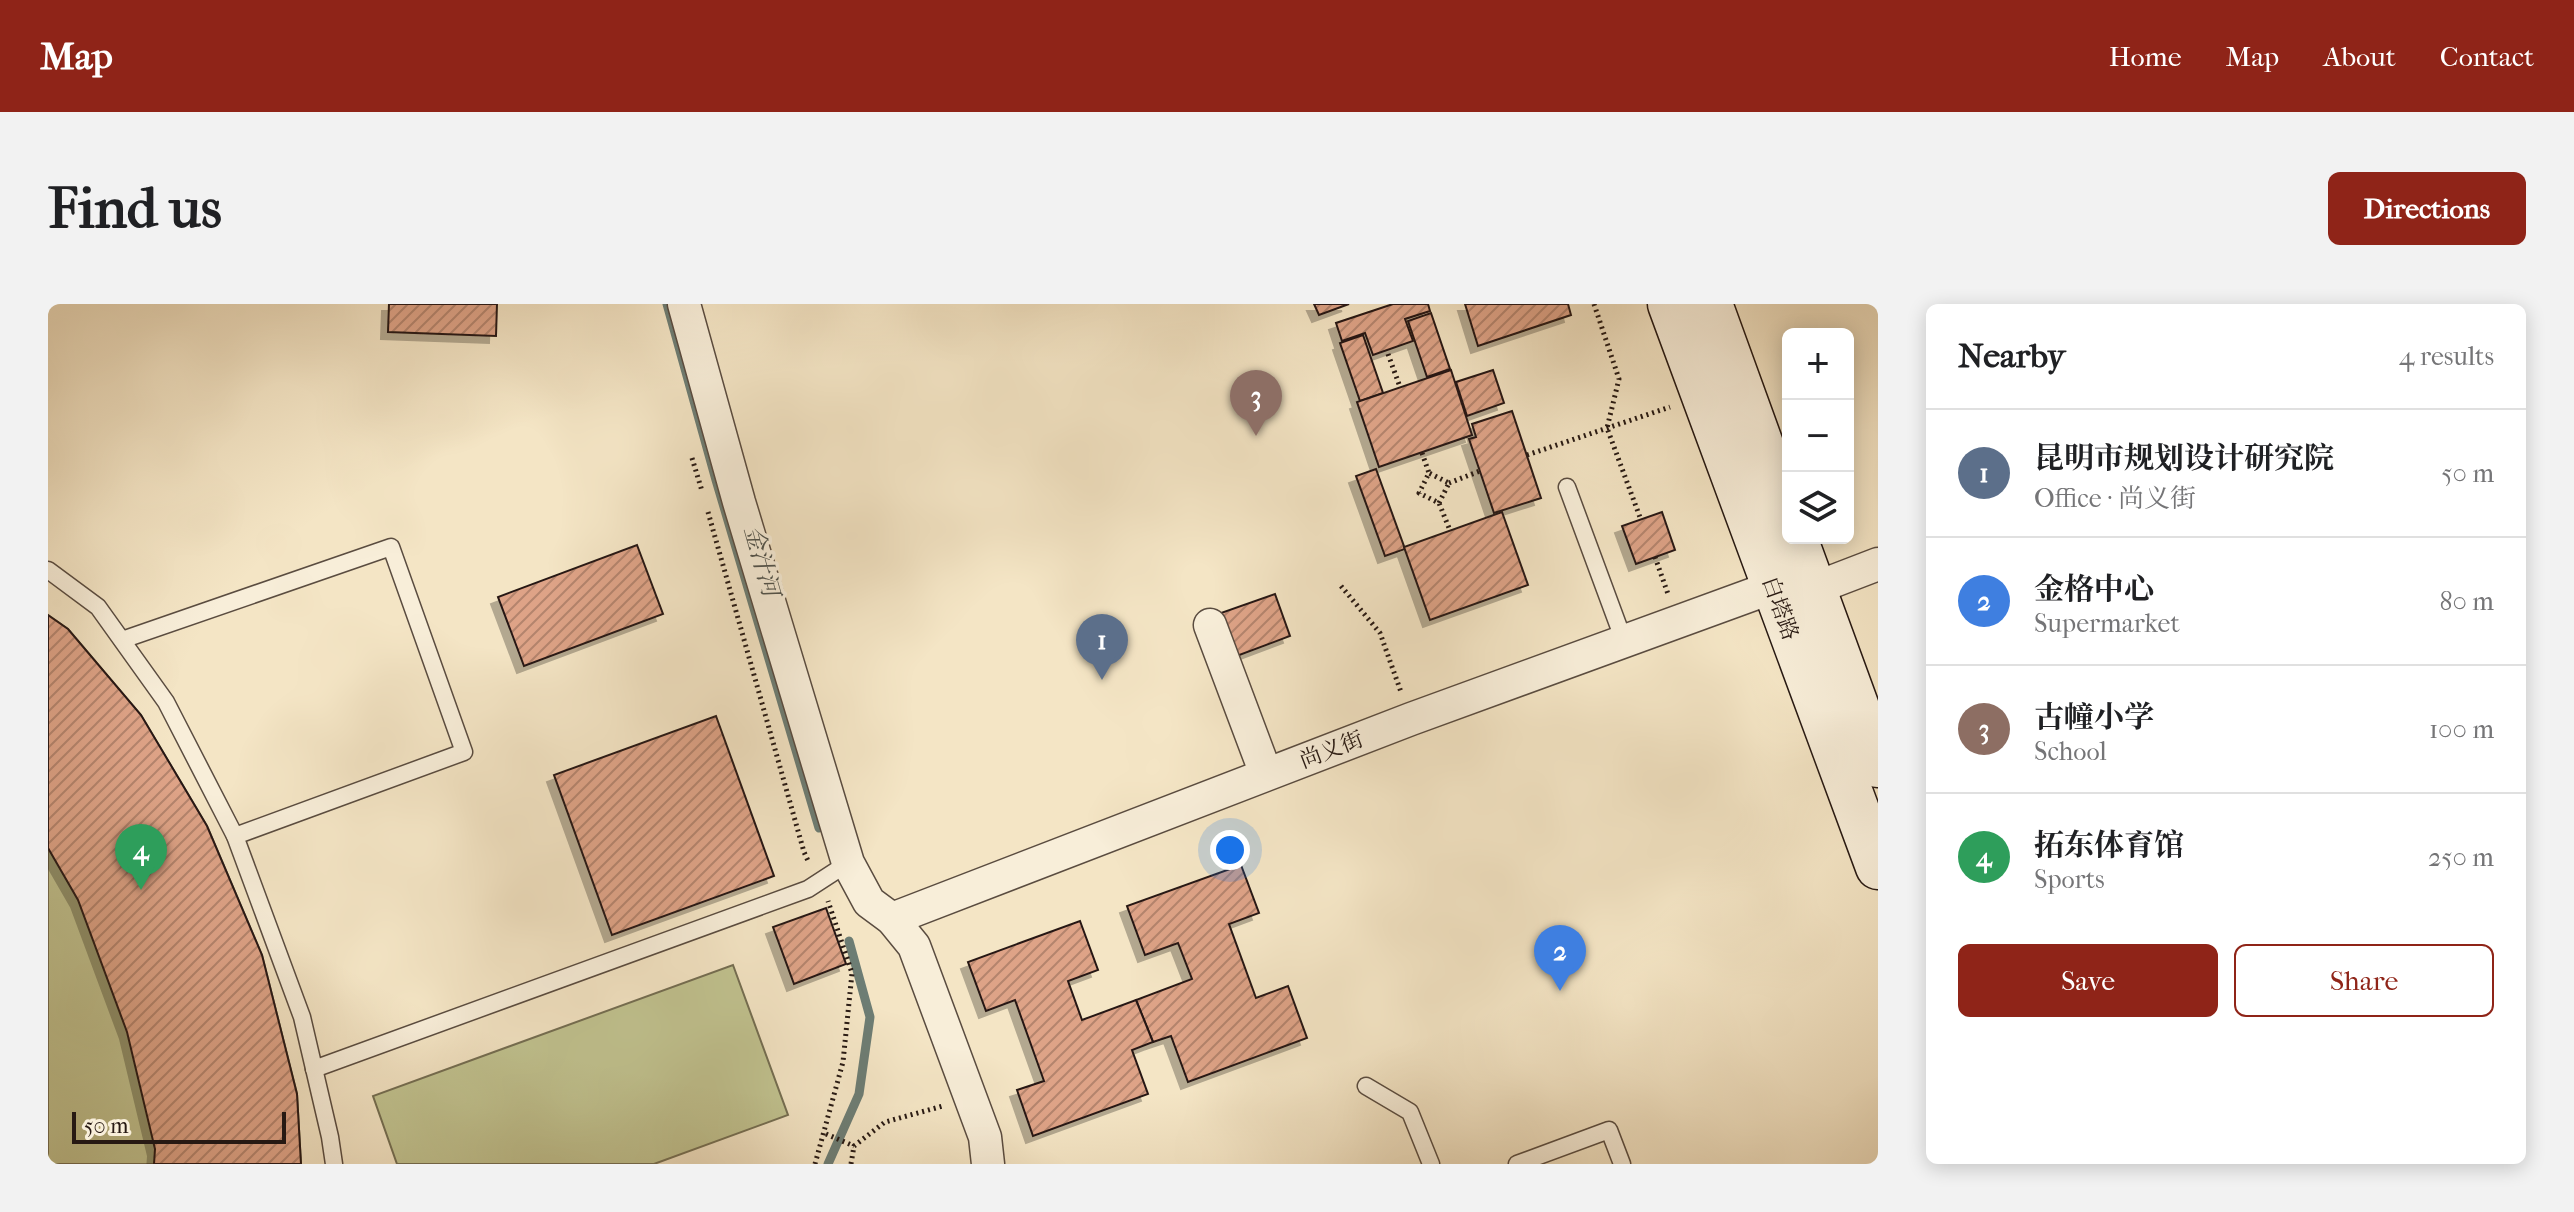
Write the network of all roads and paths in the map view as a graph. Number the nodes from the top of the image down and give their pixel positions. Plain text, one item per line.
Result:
1 (684, 304) edge
2 (1594, 304) edge
3 (1670, 304) edge
4 (1710, 304) edge
5 (1388, 354) dead end
6 (1400, 387) dead end
7 (1662, 410) dead end
8 (1607, 428) junction
9 (1422, 453) dead end
10 (692, 454) dead end
11 (1527, 455) dead end
12 (1480, 471) dead end
13 (1429, 473) junction
14 (1449, 483) junction
15 (1567, 487) dead end
16 (1782, 502) edge
17 (1439, 503) junction
18 (1641, 520) dead end
19 (1449, 528) dead end
20 (1795, 544) edge
21 (1655, 557) dead end
22 (1878, 564) edge
23 (48, 570) edge
24 (1341, 586) dead end
25 (1793, 588) junction
26 (1679, 621) junction
27 (1210, 625) dead end
28 (122, 640) junction
29 (1624, 641) junction
30 (1411, 719) junction
31 (1878, 765) edge
32 (1266, 774) junction
33 (235, 836) junction
34 (848, 863) junction
35 (1878, 867) edge
36 (818, 882) junction
37 (892, 919) junction
38 (314, 1069) junction
39 (1366, 1086) dead end
40 (970, 1098) junction
41 (825, 1133) junction
42 (854, 1146) junction
43 (334, 1164) edge
44 (815, 1164) edge
45 (851, 1164) edge
46 (988, 1164) edge
47 (1431, 1164) edge
48 (1517, 1164) edge
49 (1622, 1164) edge

1 - 34 street
2 - 8 path
3 - 25 main road, 白塔路
4 - 16 main road
5 - 6 path
7 - 8 path
8 - 11 path
8 - 18 path
9 - 13 path
10 - 36 path
12 - 14 path
13 - 14 path
13 - 17 path
14 - 17 path
15 - 29 lane
17 - 19 path
20 - 25 main road, 白塔路
21 - 26 path
22 - 25 street, 尚义街
23 - 28 lane
24 - 30 path
25 - 26 street, 尚义街
25 - 31 main road, 白塔路
25 - 35 main road, 白塔路
26 - 29 street, 尚义街
27 - 32 street
28 - 33 lane
28 - 33 lane
29 - 30 street, 尚义街
30 - 32 street, 尚义街
32 - 37 street, 尚义街
33 - 38 lane
34 - 36 lane
34 - 37 street
36 - 38 lane
36 - 41 path
37 - 40 street
38 - 43 lane
39 - 47 lane
40 - 42 path
40 - 46 street
41 - 42 path
41 - 44 path
42 - 45 path
48 - 49 lane

